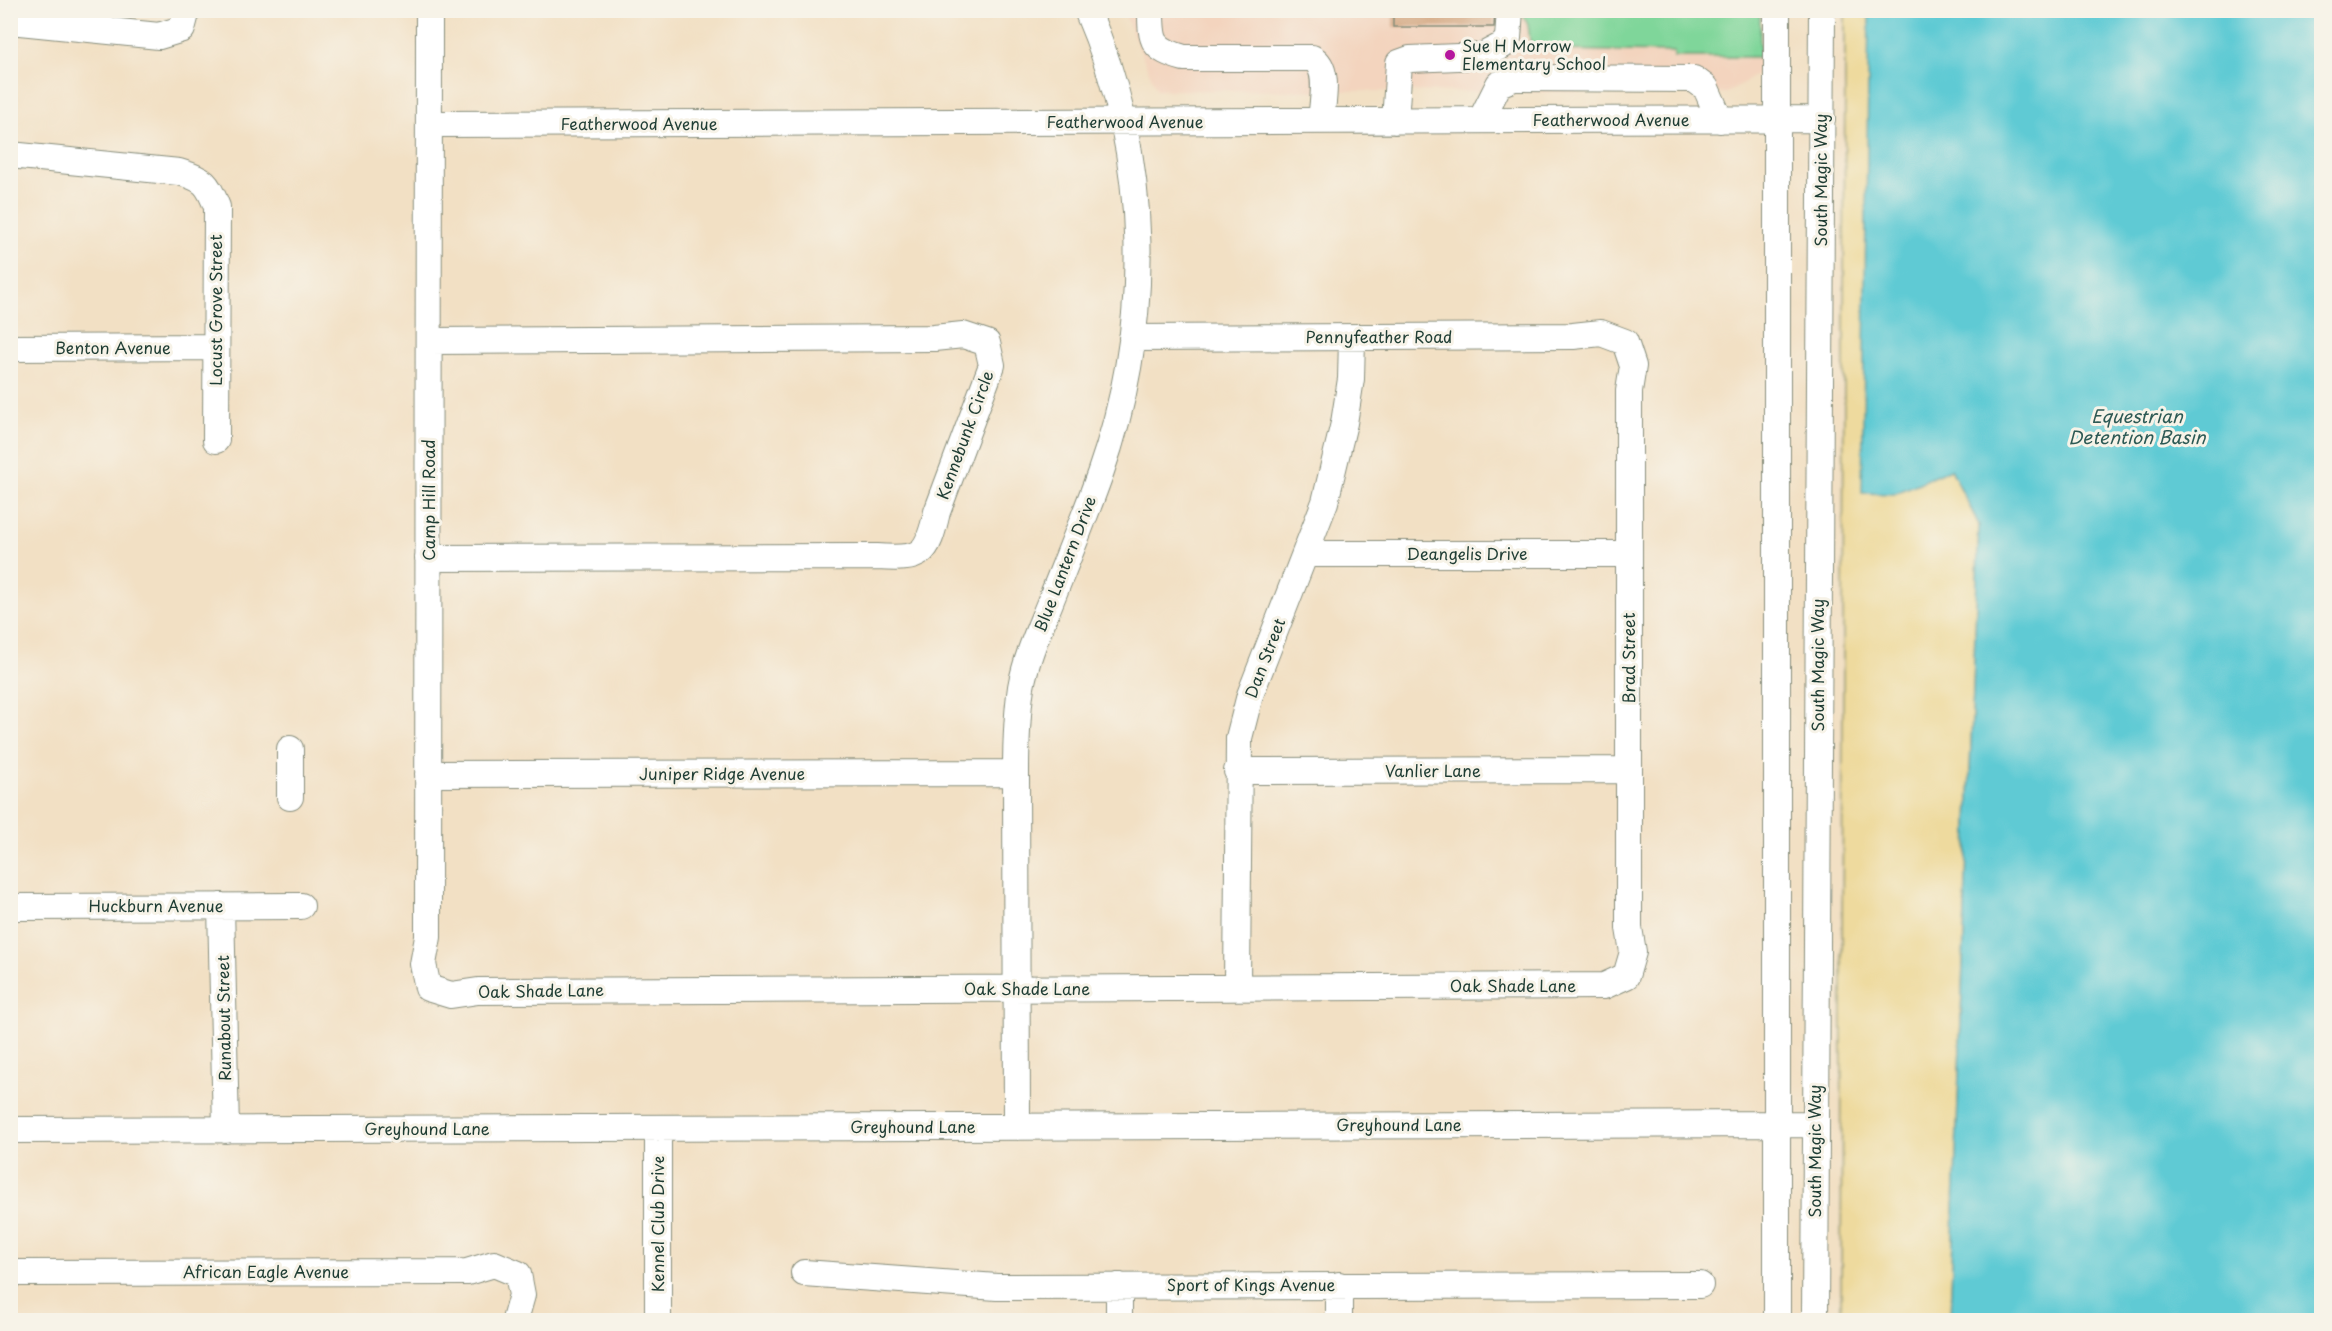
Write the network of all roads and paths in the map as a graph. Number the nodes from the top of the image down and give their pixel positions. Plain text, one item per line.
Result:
1 (187, 10) edge
2 (429, 10) edge
3 (1087, 10) edge
4 (1151, 10) edge
5 (1510, 10) edge
6 (1777, 10) edge
7 (1822, 10) edge
8 (10, 21) edge
9 (1777, 118) junction
10 (1822, 119) junction
11 (1481, 120) junction
12 (1720, 120) junction
13 (1321, 121) junction
14 (1395, 121) junction
15 (1122, 122) junction
16 (429, 124) junction
17 (10, 155) edge
18 (1352, 338) junction
19 (1132, 339) junction
20 (429, 341) junction
21 (1625, 342) joint
22 (216, 347) junction
23 (10, 348) edge
24 (216, 440) dead end
25 (1306, 554) junction
26 (1629, 554) junction
27 (429, 558) junction
28 (290, 749) dead end
29 (1628, 770) junction
30 (1237, 771) junction
31 (1016, 772) junction
32 (429, 774) junction
33 (290, 797) dead end
34 (221, 906) junction
35 (301, 906) dead end
36 (10, 907) edge
37 (1626, 976) joint
38 (428, 987) joint
39 (1237, 987) junction
40 (1016, 989) junction
41 (1777, 1124) junction
42 (1815, 1124) junction
43 (1017, 1127) junction
44 (658, 1128) junction
45 (10, 1130) edge
46 (226, 1130) junction
47 (10, 1273) edge
48 (804, 1273) dead end
49 (1339, 1285) junction
50 (1700, 1285) dead end
51 (1119, 1286) junction
52 (515, 1320) edge
53 (658, 1320) edge
54 (1119, 1320) edge
55 (1339, 1320) edge
56 (1777, 1320) edge
57 (1815, 1320) edge

1 - 8 street
2 - 16 street, Camp Hill Road
3 - 15 street, Blue Lantern Drive
4 - 13 street
5 - 14 street
6 - 9 street
7 - 10 street, South Magic Way
9 - 10 street, Featherwood Avenue
9 - 12 street, Featherwood Avenue
9 - 41 street
10 - 42 street, South Magic Way
11 - 12 street, Featherwood Avenue
11 - 12 street
11 - 14 street, Featherwood Avenue
13 - 14 street, Featherwood Avenue
13 - 15 street, Featherwood Avenue
15 - 16 street, Featherwood Avenue
15 - 19 street, Blue Lantern Drive
16 - 20 street, Camp Hill Road
17 - 22 street, Locust Grove Street
18 - 19 street, Pennyfeather Road
18 - 21 street, Pennyfeather Road
18 - 25 street, Dan Street
19 - 31 street, Blue Lantern Drive
20 - 27 street, Camp Hill Road
20 - 27 street, Kennebunk Circle
21 - 26 street, Brad Street
22 - 23 street, Benton Avenue
22 - 24 street, Locust Grove Street
25 - 26 street, Deangelis Drive
25 - 30 street, Dan Street
26 - 29 street, Brad Street
27 - 32 street, Camp Hill Road
28 - 33 street
29 - 30 street, Vanlier Lane
29 - 37 street, Brad Street
30 - 39 street, Dan Street
31 - 32 street, Juniper Ridge Avenue
31 - 40 street, Blue Lantern Drive
32 - 38 street, Camp Hill Road
34 - 35 street, Huckburn Avenue
34 - 36 street, Huckburn Avenue
34 - 46 street, Runabout Street
37 - 39 street, Oak Shade Lane
38 - 40 street, Oak Shade Lane
39 - 40 street, Oak Shade Lane
40 - 43 street, Blue Lantern Drive
41 - 42 street, Greyhound Lane
41 - 43 street, Greyhound Lane
41 - 56 street
42 - 57 street, South Magic Way
43 - 44 street, Greyhound Lane
44 - 46 street, Greyhound Lane
44 - 53 street, Kennel Club Drive
45 - 46 street, Greyhound Lane
47 - 52 street, African Eagle Avenue
48 - 51 street, Sport of Kings Avenue
49 - 50 street, Sport of Kings Avenue
49 - 51 street, Sport of Kings Avenue
49 - 55 street
51 - 54 street

